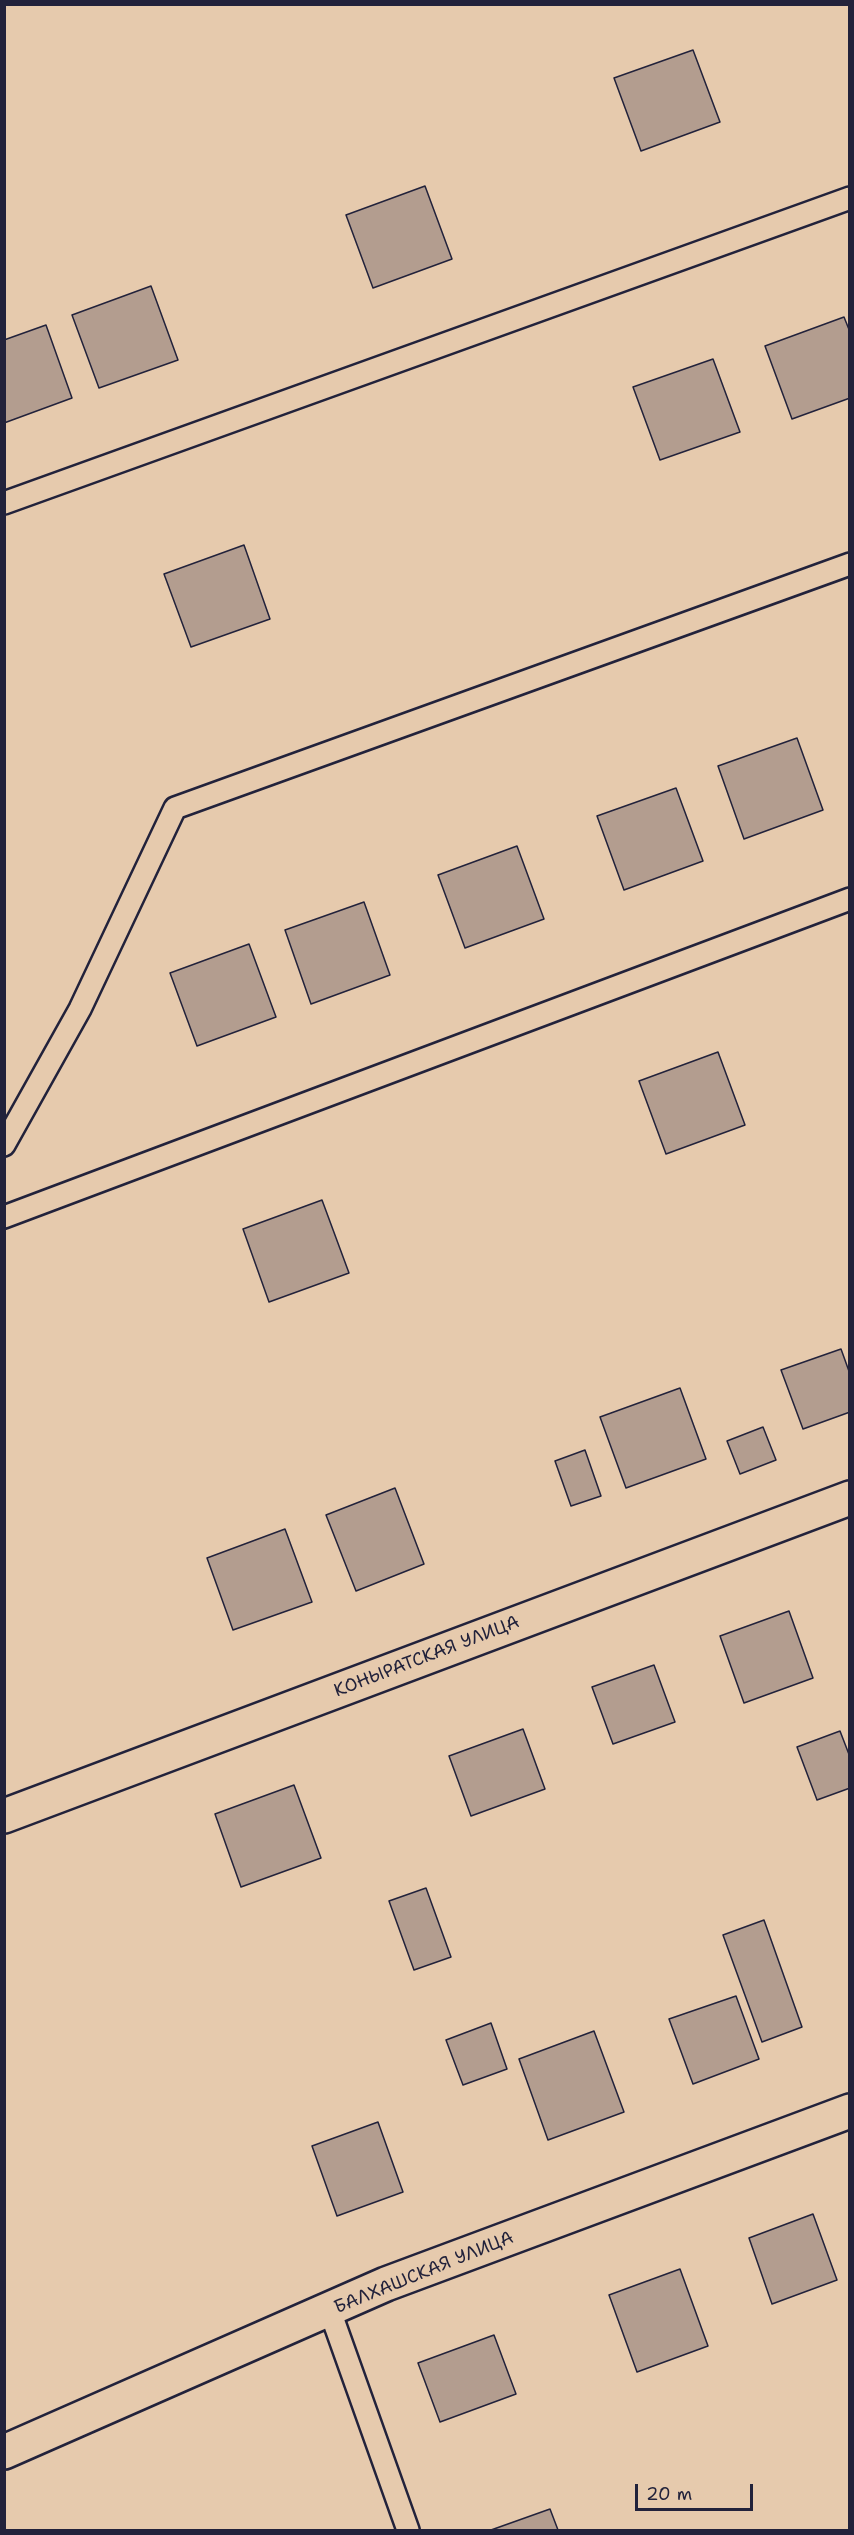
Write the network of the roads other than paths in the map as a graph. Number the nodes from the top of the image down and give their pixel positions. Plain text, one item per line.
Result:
1 (849, 198) edge
2 (4, 503) edge
3 (849, 564) edge
4 (849, 899) edge
5 (4, 1145) edge
6 (4, 1217) edge
7 (849, 1498) edge
8 (4, 1816) edge
9 (849, 2111) edge
10 (330, 2311) junction
11 (4, 2452) edge
12 (408, 2530) edge

1 - 2 lane
3 - 5 lane
4 - 6 lane
7 - 8 street, КОНЫРАТСКАЯ УЛИЦА
9 - 10 street, БАЛХАШСКАЯ УЛИЦА
10 - 11 street, БАЛХАШСКАЯ УЛИЦА
10 - 12 lane

